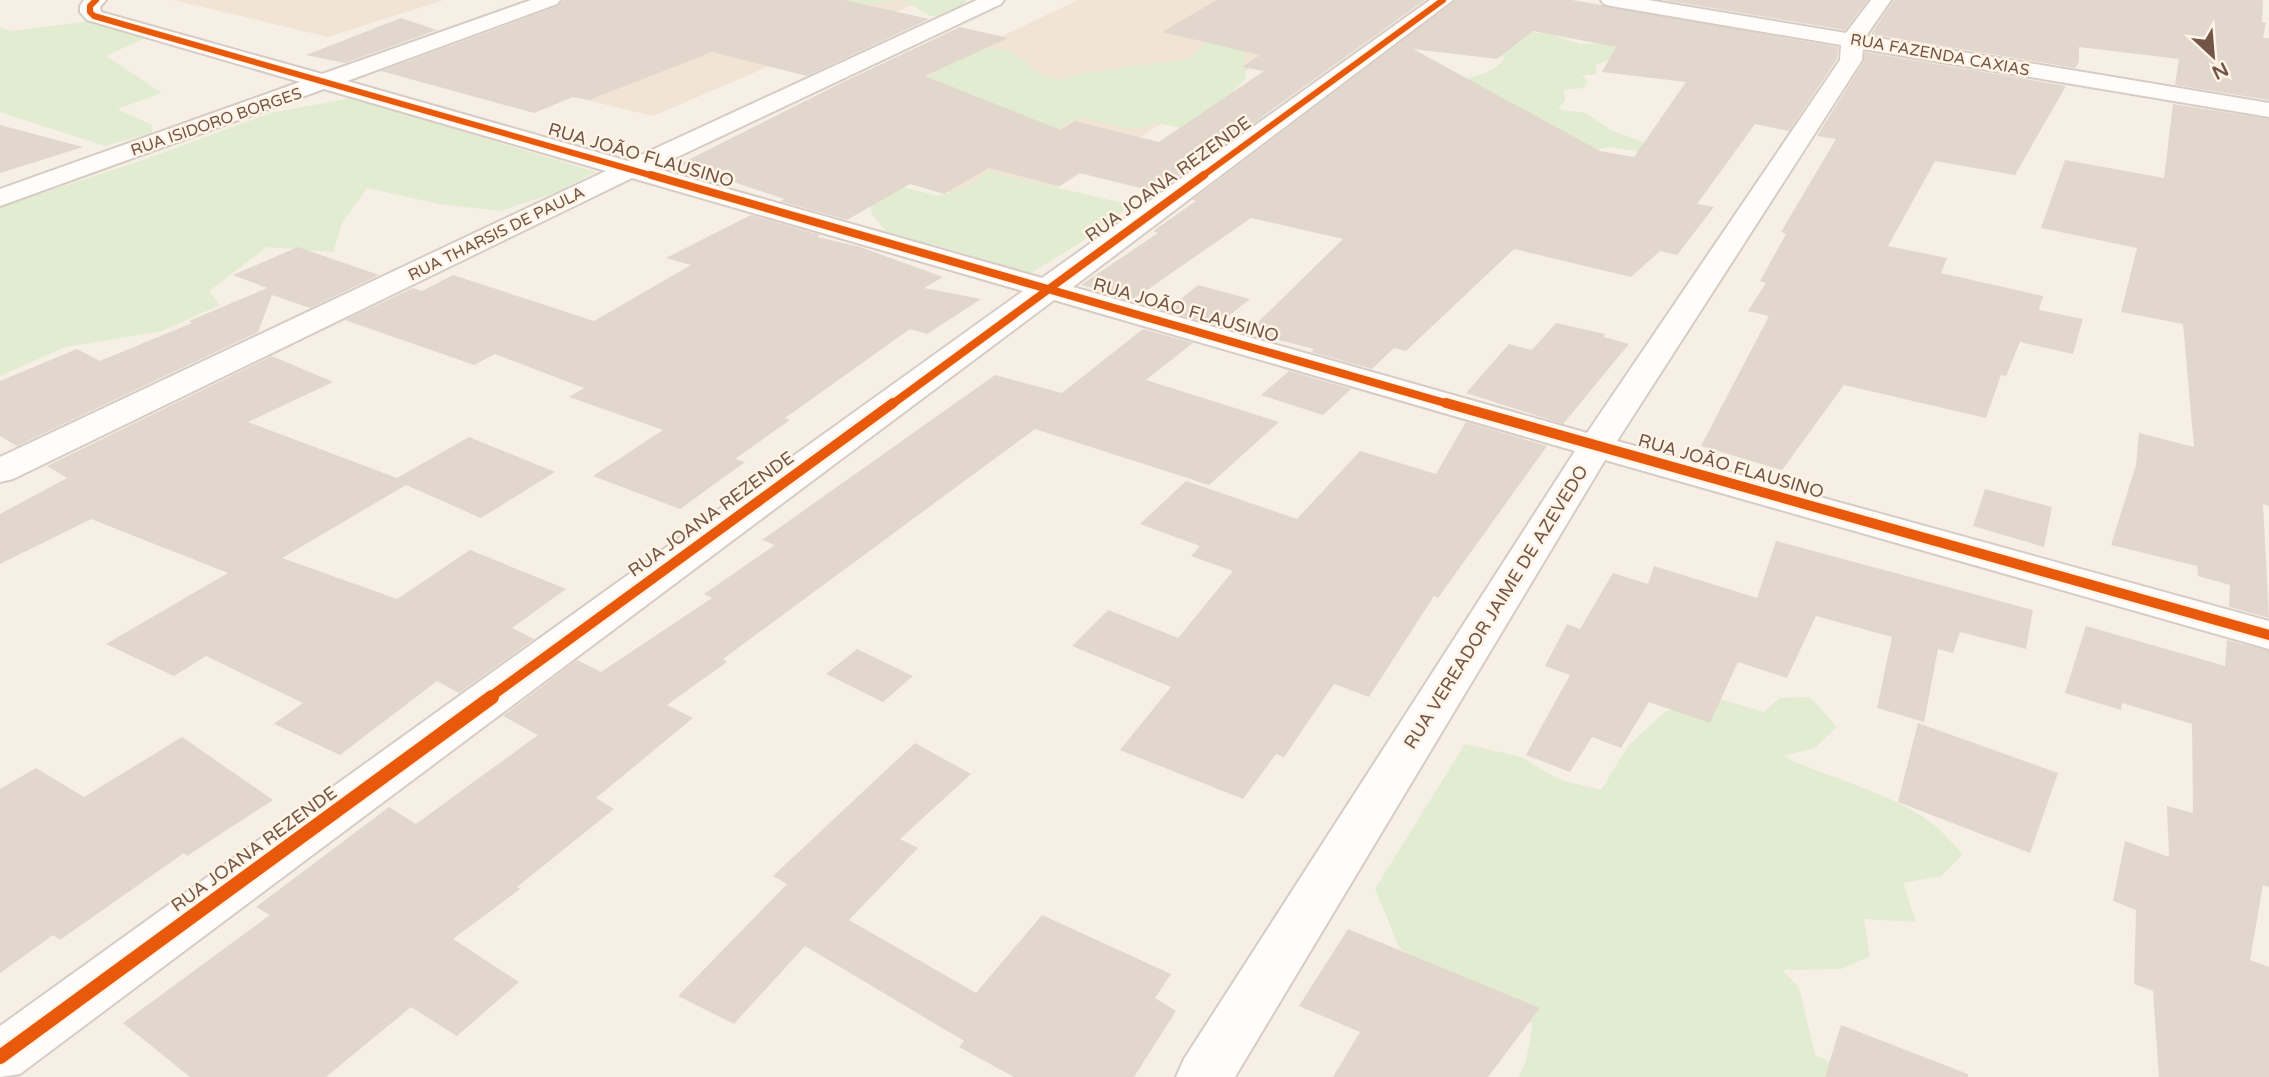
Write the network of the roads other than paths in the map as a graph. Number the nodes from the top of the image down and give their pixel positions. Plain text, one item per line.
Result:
1 (550, 0) edge
2 (994, 0) edge
3 (1443, 0) edge
4 (1611, 0) edge
5 (1881, 0) edge
6 (95, 8) edge
7 (1853, 39) junction
8 (326, 83) junction
9 (2269, 110) edge
10 (629, 170) junction
11 (0, 198) edge
12 (1048, 288) junction
13 (1596, 446) junction
14 (0, 471) edge
15 (2269, 635) edge
16 (0, 1057) edge
17 (1204, 1077) edge

1 - 8 street, RUA ISIDORO BORGES
2 - 10 street, RUA THARSIS DE PAULA
3 - 12 street, RUA JOANA REZENDE
4 - 7 street, RUA FAZENDA CAXIAS
5 - 7 street, RUA VEREADOR JAIME DE AZEVEDO
6 - 8 street, RUA JOÃO FLAUSINO
7 - 9 street, RUA FAZENDA CAXIAS
7 - 13 street, RUA VEREADOR JAIME DE AZEVEDO
8 - 10 street, RUA JOÃO FLAUSINO
8 - 11 street, RUA ISIDORO BORGES
10 - 12 street, RUA JOÃO FLAUSINO
10 - 14 street, RUA THARSIS DE PAULA
12 - 13 street, RUA JOÃO FLAUSINO
12 - 16 street, RUA JOANA REZENDE
13 - 15 street, RUA JOÃO FLAUSINO
13 - 17 street, RUA VEREADOR JAIME DE AZEVEDO

